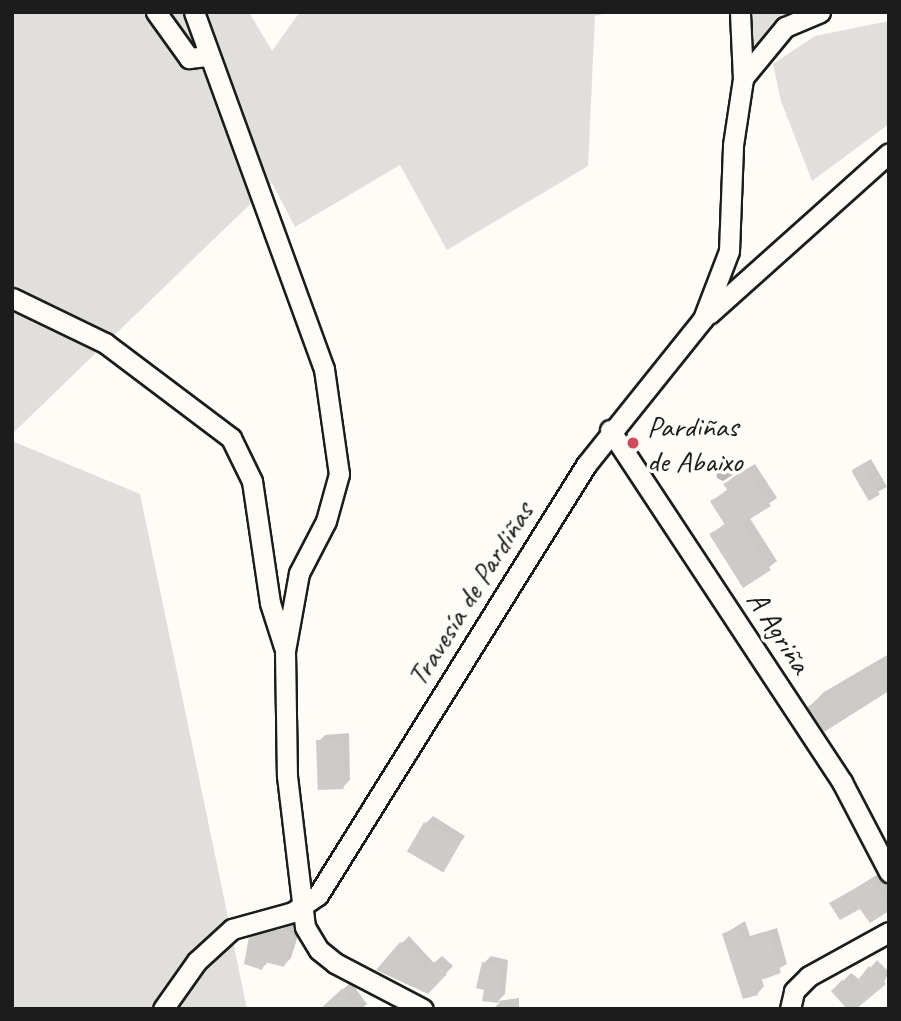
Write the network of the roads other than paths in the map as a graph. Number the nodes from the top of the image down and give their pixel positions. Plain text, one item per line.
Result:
1 (156, 12) edge
2 (194, 12) edge
3 (740, 12) edge
4 (820, 12) edge
5 (209, 56) junction
6 (743, 79) junction
7 (889, 153) edge
8 (12, 298) edge
9 (703, 319) junction
10 (610, 430) junction
11 (285, 651) junction
12 (889, 872) edge
13 (302, 908) junction
14 (889, 932) edge
15 (163, 1009) edge
16 (423, 1009) edge
17 (790, 1009) edge

1 - 5 street
2 - 5 street
3 - 6 street
4 - 6 street
5 - 11 street
6 - 9 street
7 - 9 street
8 - 11 street
9 - 10 street, Travesía de Pardiñas
10 - 12 street, A Agriña
10 - 13 street, Travesía de Pardiñas
11 - 13 street
13 - 15 street
13 - 16 street
14 - 17 street

